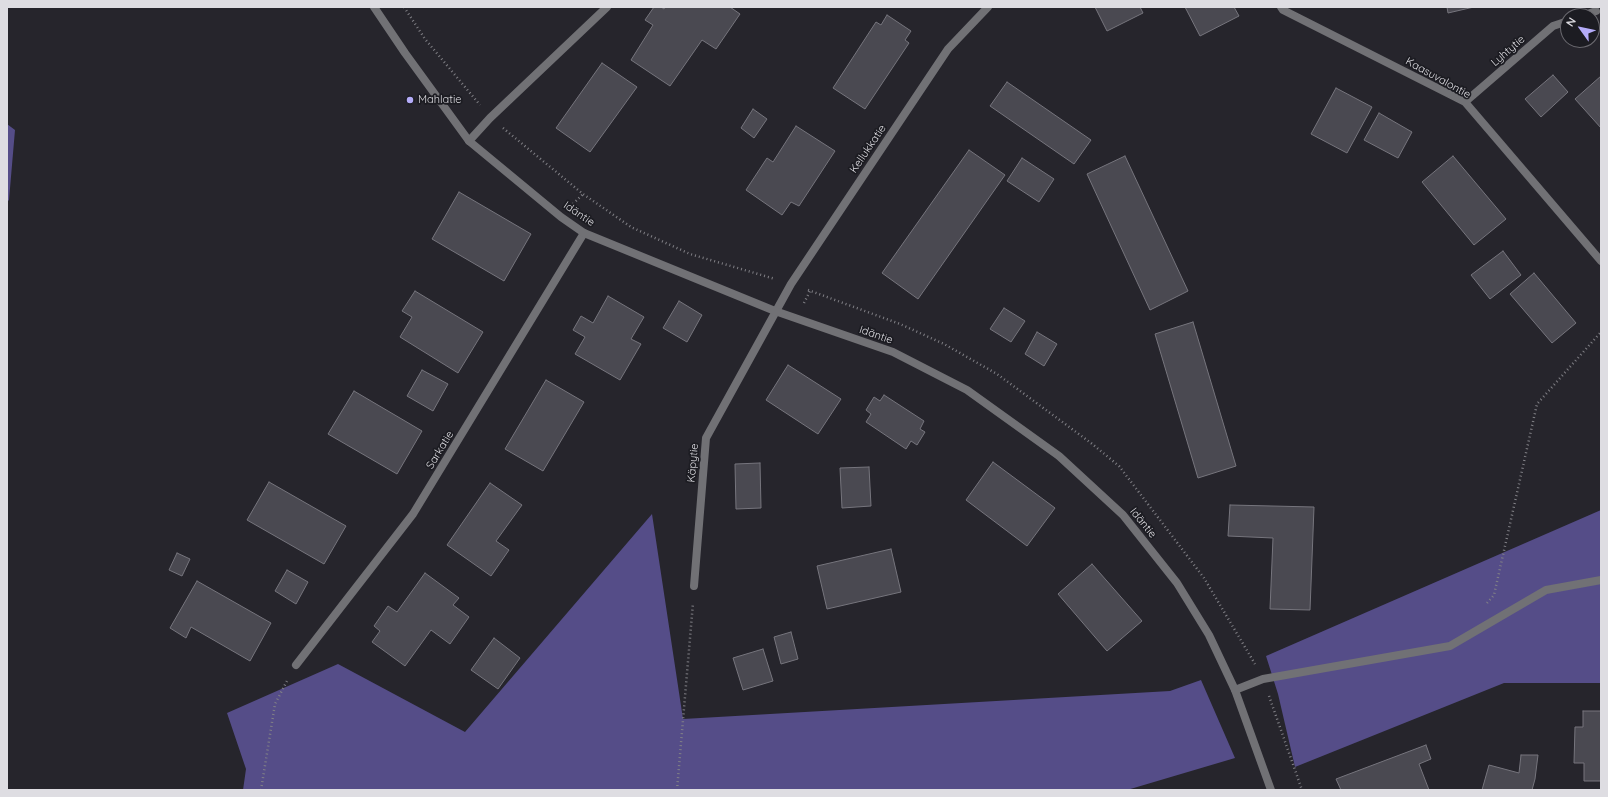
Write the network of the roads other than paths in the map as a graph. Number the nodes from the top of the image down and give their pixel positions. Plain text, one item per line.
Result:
1 (374, 7) edge
2 (608, 7) edge
3 (988, 7) edge
4 (1281, 7) edge
5 (1560, 24) edge
6 (1465, 102) junction
7 (469, 141) junction
8 (584, 233) junction
9 (1601, 261) edge
10 (775, 310) junction
11 (1601, 580) edge
12 (694, 586) road end
13 (296, 665) road end
14 (1236, 690) junction
15 (1271, 790) edge

1 - 7 street, Idäntie
2 - 7 street
3 - 10 street, Kellukkatie
4 - 6 street, Kaasuvalontie
5 - 6 street, Lyhtytie
6 - 9 street, Kaasuvalontie
7 - 8 street, Idäntie
8 - 10 street, Idäntie
8 - 13 street, Sarkatie
10 - 12 street, Käpytie
10 - 14 street, Idäntie
11 - 14 street
14 - 15 street, Idäntie

